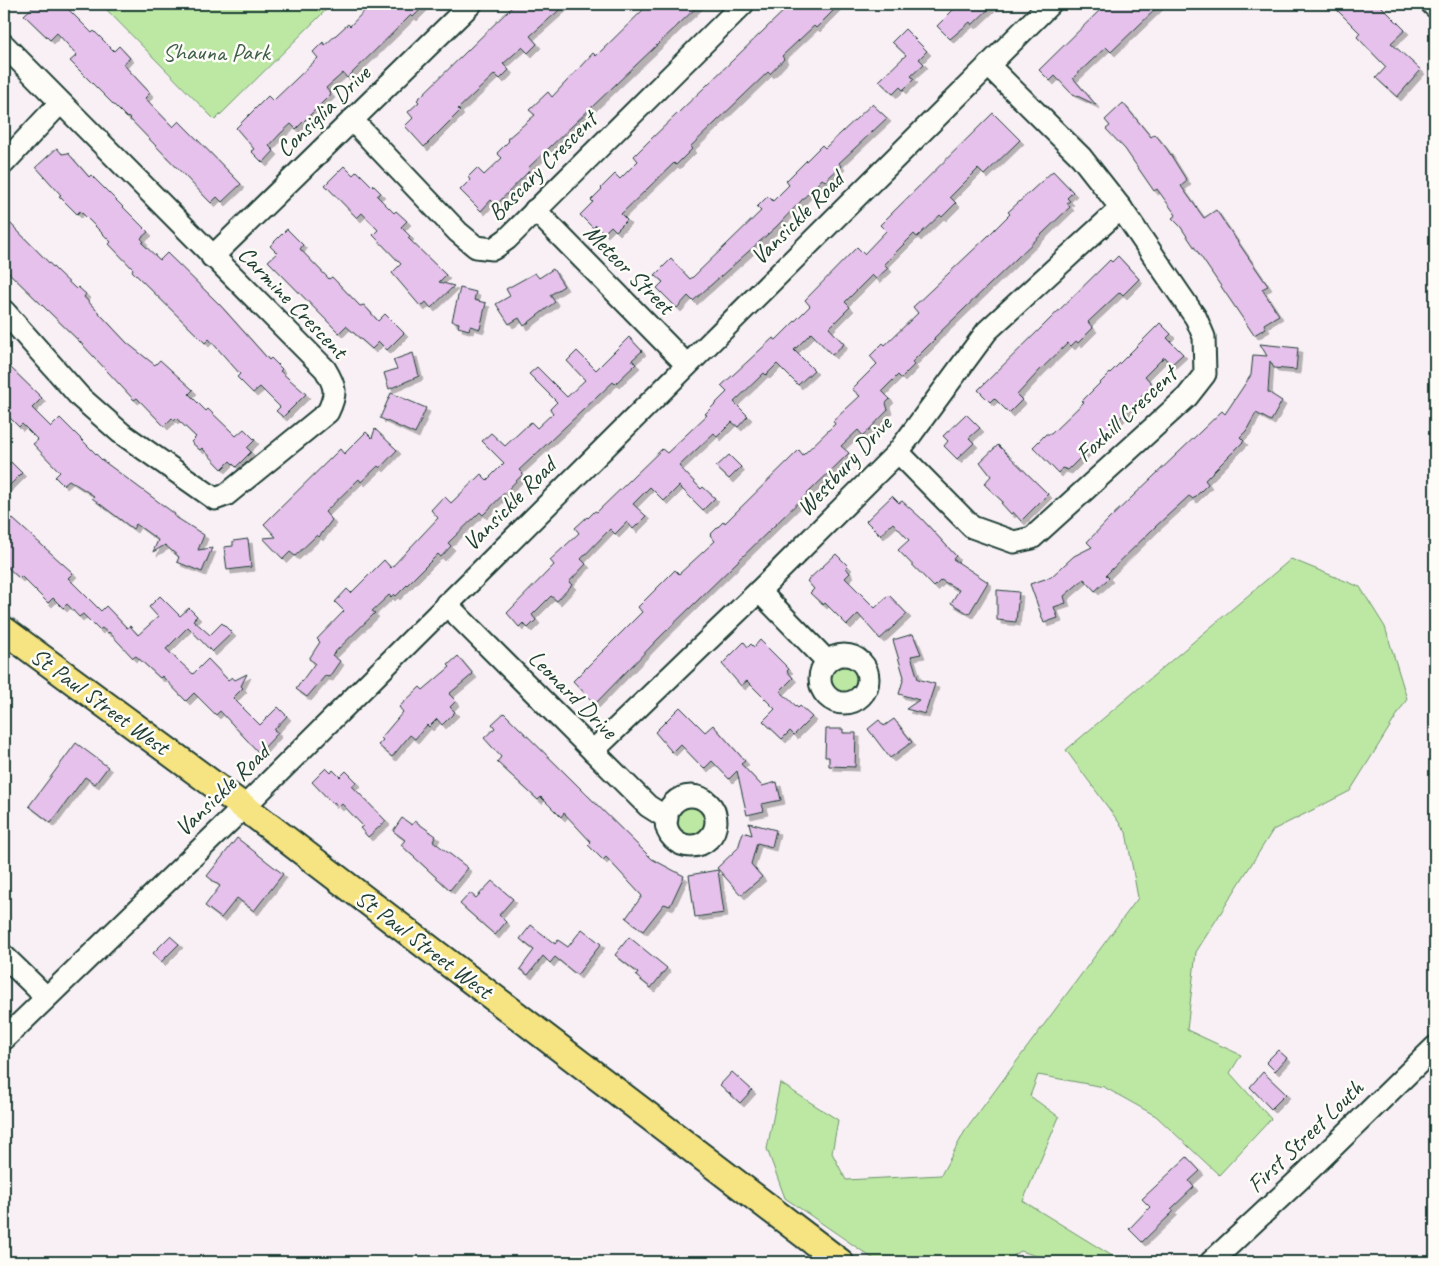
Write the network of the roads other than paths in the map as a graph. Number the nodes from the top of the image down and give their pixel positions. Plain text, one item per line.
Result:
1 (470, 4) edge
2 (743, 4) edge
3 (1050, 4) edge
4 (1432, 4) edge
5 (1435, 7) edge
6 (4, 45) edge
7 (988, 65) junction
8 (60, 103) junction
9 (352, 120) junction
10 (4, 162) edge
11 (1121, 208) junction
12 (535, 210) junction
13 (212, 256) junction
14 (4, 311) edge
15 (686, 364) junction
16 (898, 452) junction
17 (759, 592) junction
18 (446, 604) junction
19 (4, 630) edge
20 (827, 661) dead end
21 (593, 751) junction
22 (244, 807) junction
23 (667, 818) dead end
24 (4, 956) edge
25 (46, 997) junction
26 (4, 1039) edge
27 (1435, 1047) edge
28 (840, 1262) edge
29 (1211, 1262) edge

1 - 9 street, Consiglia Drive
2 - 12 street, Bascary Crescent
3 - 7 street, Vansickle Road
4 - 5 street
6 - 8 street, Carmine Crescent
7 - 11 street, Foxhill Crescent
7 - 15 street, Vansickle Road
8 - 10 street
8 - 13 street, Carmine Crescent
9 - 12 street, Bascary Crescent
9 - 13 street, Consiglia Drive
11 - 16 street, Westbury Drive
11 - 16 street, Foxhill Crescent
12 - 15 street, Meteor Street
13 - 14 street, Carmine Crescent
15 - 18 street, Vansickle Road
16 - 17 street, Westbury Drive
17 - 20 street
17 - 21 street, Westbury Drive
18 - 21 street, Leonard Drive
18 - 22 street, Vansickle Road
19 - 22 main road, St Paul Street West
21 - 23 street, Leonard Drive
22 - 25 street, Vansickle Road
22 - 28 main road, St Paul Street West
24 - 25 street
25 - 26 street, Vansickle Road
27 - 29 street, First Street Louth

